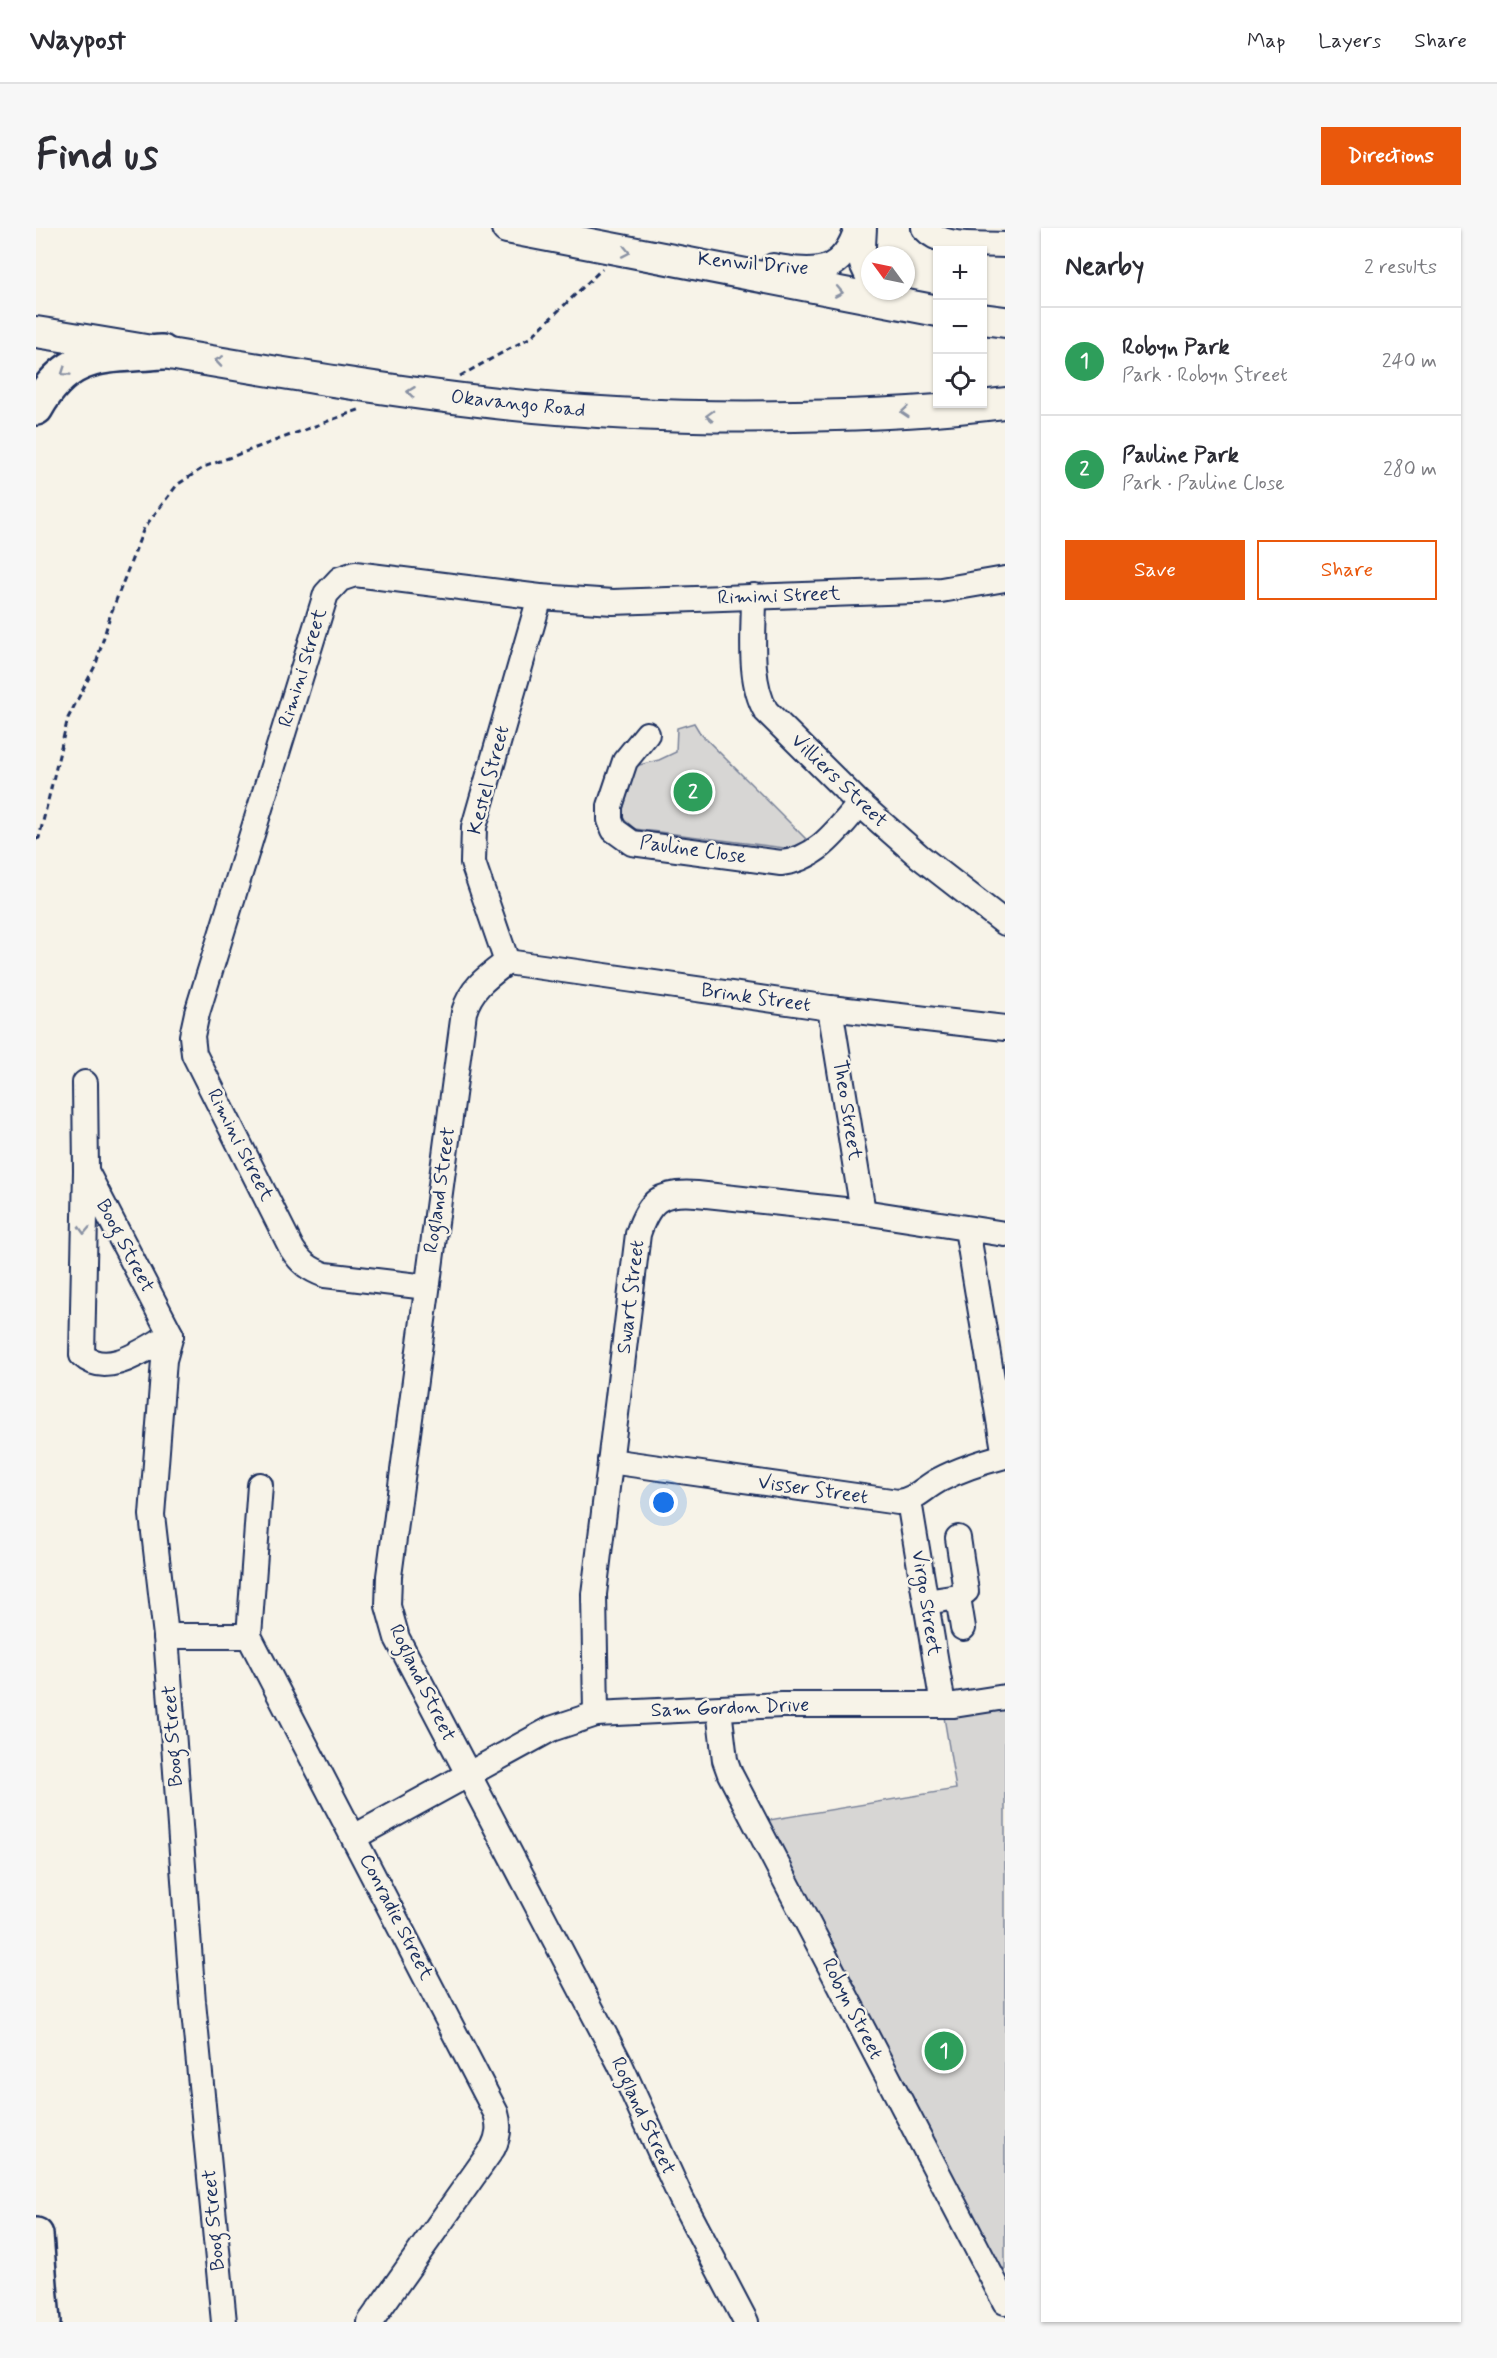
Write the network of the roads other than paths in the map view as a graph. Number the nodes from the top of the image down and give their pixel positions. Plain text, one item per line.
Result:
1 (507, 228) edge
2 (857, 228) edge
3 (864, 228) edge
4 (924, 228) edge
5 (1005, 245) edge
6 (863, 246) edge
7 (663, 259) junction
8 (861, 288) edge
9 (905, 300) edge
10 (933, 309) edge
11 (987, 320) edge
12 (1005, 322) edge
13 (36, 332) edge
14 (162, 352) junction
15 (1005, 403) edge
16 (36, 408) edge
17 (1005, 579) edge
18 (754, 596) junction
19 (540, 597) junction
20 (647, 734) dead end
21 (860, 804) junction
22 (1005, 923) edge
23 (507, 962) junction
24 (830, 1008) junction
25 (1005, 1028) edge
26 (85, 1083) dead end
27 (86, 1171) junction
28 (863, 1212) junction
29 (967, 1229) junction
30 (1005, 1234) edge
31 (427, 1287) junction
32 (171, 1335) junction
33 (1005, 1456) edge
34 (610, 1461) junction
35 (260, 1485) dead end
36 (909, 1501) junction
37 (958, 1538) dead end
38 (958, 1597) junction
39 (926, 1602) junction
40 (963, 1628) dead end
41 (166, 1636) junction
42 (249, 1636) junction
43 (1005, 1697) edge
44 (943, 1705) junction
45 (719, 1709) junction
46 (596, 1714) junction
47 (468, 1775) junction
48 (354, 1837) junction
49 (36, 2235) edge
50 (1005, 2302) edge
51 (43, 2322) edge
52 (224, 2322) edge
53 (370, 2322) edge
54 (746, 2322) edge

1 -> 7 main road
2 - 7 street, Kenwil Drive
3 - 6 street
4 - 5 street
7 -> 8 main road
9 - 10 main road
11 - 12 main road
13 - 14 main road, Okavango Road
15 -> 14 main road, Okavango Road
14 -> 16 highway
17 - 18 street, Rimini Street
18 - 19 street, Rimini Street
18 - 21 street, Villiers Street
19 - 23 street, Kestel Street
19 - 31 street, Rimini Street
20 - 21 street, Pauline Close
21 - 22 street, Villiers Street
23 - 24 street, Brink Street
23 - 31 street, Rogland Street
24 - 25 street, Brink Street
24 - 28 street, Theo Street
26 - 27 street
27 - 32 street, Boog Street
27 -> 32 street
28 - 29 street, Swart Street
28 - 34 street, Swart Street
29 - 30 street, Swart Street
29 - 33 street
31 - 47 street, Rogland Street
32 - 41 street, Boog Street
33 - 36 street
34 - 36 street, Visser Street
34 - 46 street, Swart Street
35 - 42 street
36 - 39 street, Virgo Street
37 - 38 street
38 - 39 street
38 - 40 street
39 - 44 street, Virgo Street
41 - 42 street
41 - 52 street, Boog Street
42 - 48 street, Conradie Street
43 - 44 street, Sam Gordon Drive
44 - 45 street, Sam Gordon Drive
45 - 46 street, Sam Gordon Drive
45 - 50 street, Robyn Street
46 - 47 street, Sam Gordon Drive
47 - 48 street, Sam Gordon Drive
47 - 54 street, Rogland Street
48 - 53 street, Conradie Street
49 - 51 highway

